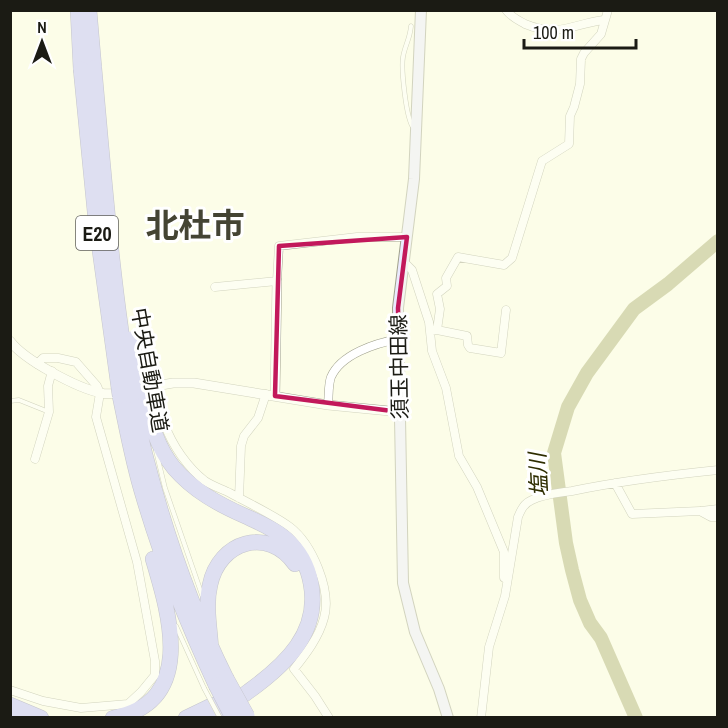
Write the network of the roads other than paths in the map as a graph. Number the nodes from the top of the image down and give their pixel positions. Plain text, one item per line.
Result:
1 (78, 10) edge
2 (89, 10) edge
3 (421, 10) edge
4 (506, 10) edge
5 (608, 10) edge
6 (604, 20) junction
7 (411, 26) dead end
8 (88, 68) junction
9 (417, 132) junction
10 (407, 237) junction
11 (404, 262) junction
12 (277, 280) junction
13 (215, 287) dead end
14 (506, 310) dead end
15 (433, 331) junction
16 (399, 339) junction
17 (10, 341) edge
18 (37, 364) junction
19 (51, 371) junction
20 (156, 385) junction
21 (100, 393) junction
22 (131, 395) junction
23 (270, 395) junction
24 (10, 401) edge
25 (328, 405) junction
26 (49, 412) junction
27 (400, 412) junction
28 (153, 430) junction
29 (35, 459) dead end
30 (717, 470) edge
31 (615, 483) junction
32 (142, 494) junction
33 (239, 498) junction
34 (717, 509) edge
35 (700, 511) junction
36 (717, 517) edge
37 (508, 579) junction
38 (163, 596) junction
39 (208, 612) junction
40 (212, 650) junction
41 (215, 684) junction
42 (10, 690) edge
43 (10, 705) edge
44 (36, 707) edge
45 (113, 717) edge
46 (186, 717) edge
47 (207, 717) edge
48 (220, 717) edge
49 (242, 717) edge
50 (329, 717) edge
51 (448, 717) edge
52 (481, 717) edge

1 - 8 highway, 中央自動車道 / E20
2 - 8 highway, 中央自動車道 / E20
3 - 9 main road, 須玉中田線
4 - 6 street
5 - 6 street
6 - 15 street
7 - 9 lane
8 - 22 highway, 中央自動車道 / E20, bridge
8 - 22 highway, 中央自動車道 / E20, bridge
9 - 10 main road, 須玉中田線
10 - 11 main road, 須玉中田線
10 - 12 street
11 - 15 street
11 - 16 main road, 須玉中田線
12 - 13 street
12 - 23 street
14 - 15 street
15 - 37 street
16 - 25 street
16 - 27 main road, 須玉中田線
17 - 18 street
18 - 19 street
18 - 21 street
19 - 21 street
19 - 26 street
20 - 21 street
20 - 23 street
20 - 33 street
21 - 44 street
22 - 28 highway
22 - 32 highway, 中央自動車道 / E20
22 - 40 highway, 中央自動車道 / E20
23 - 25 street
23 - 33 street
24 - 26 lane
25 - 27 street
26 - 29 street
27 - 51 main road, 須玉中田線
28 - 39 lane
28 - 47 highway
30 - 31 street
31 - 35 street
31 - 37 street
32 - 38 highway
32 - 41 highway, 中央自動車道 / E20
33 - 50 street
34 - 35 street
35 - 36 street
37 - 52 street
38 - 41 lane
38 - 45 highway
39 - 40 highway
39 - 46 highway
40 - 41 highway, 中央自動車道 / E20
41 - 48 lane, bridge
41 - 49 highway, 中央自動車道 / E20, bridge
42 - 44 street
43 - 44 highway

